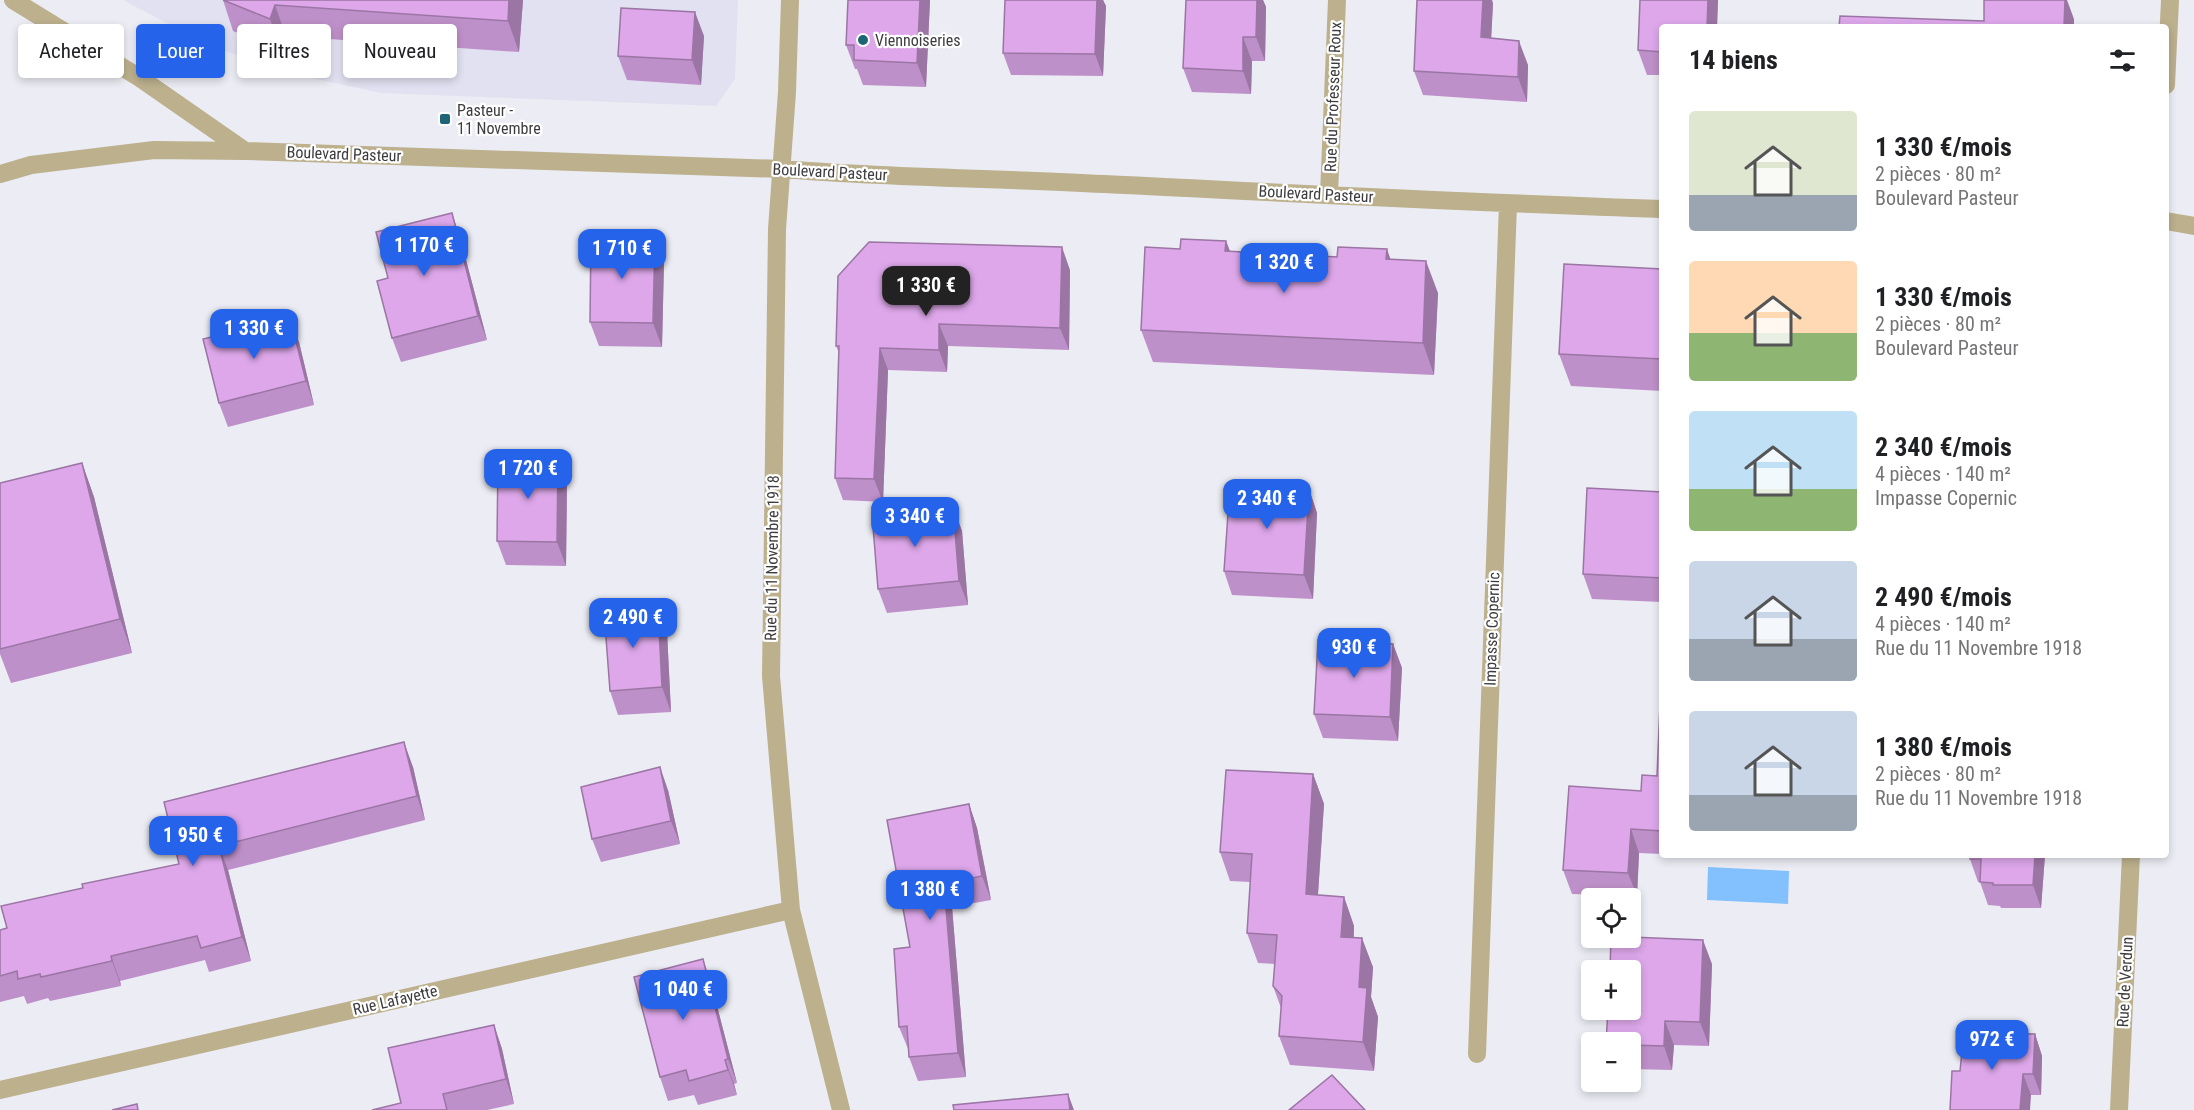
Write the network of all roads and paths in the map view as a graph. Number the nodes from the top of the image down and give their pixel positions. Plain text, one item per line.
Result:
1 (14, 0) edge
2 (790, 0) edge
3 (1337, 0) edge
4 (2169, 0) edge
5 (2168, 24) edge
6 (245, 151) junction
7 (782, 169) junction
8 (0, 174) edge
9 (1329, 194) junction
10 (1508, 204) junction
11 (1659, 208) edge
12 (2169, 222) edge
13 (2194, 226) edge
14 (2131, 858) edge
15 (791, 910) junction
16 (1477, 1054) dead end
17 (0, 1090) edge
18 (841, 1110) edge
19 (2119, 1110) edge

1 - 6 street
2 - 7 street, Rue du 11 Novembre 1918
3 - 9 street, Rue du Professeur Roux
4 - 5 street
6 - 7 street, Boulevard Pasteur
6 - 8 street, Boulevard Pasteur
7 - 9 street, Boulevard Pasteur
7 - 15 street, Rue du 11 Novembre 1918
9 - 10 street, Boulevard Pasteur
10 - 11 street, Boulevard Pasteur
10 - 16 street, Impasse Copernic
12 - 13 street
14 - 19 street, Rue de Verdun
15 - 17 street, Rue Lafayette
15 - 18 street, Rue du 11 Novembre 1918

